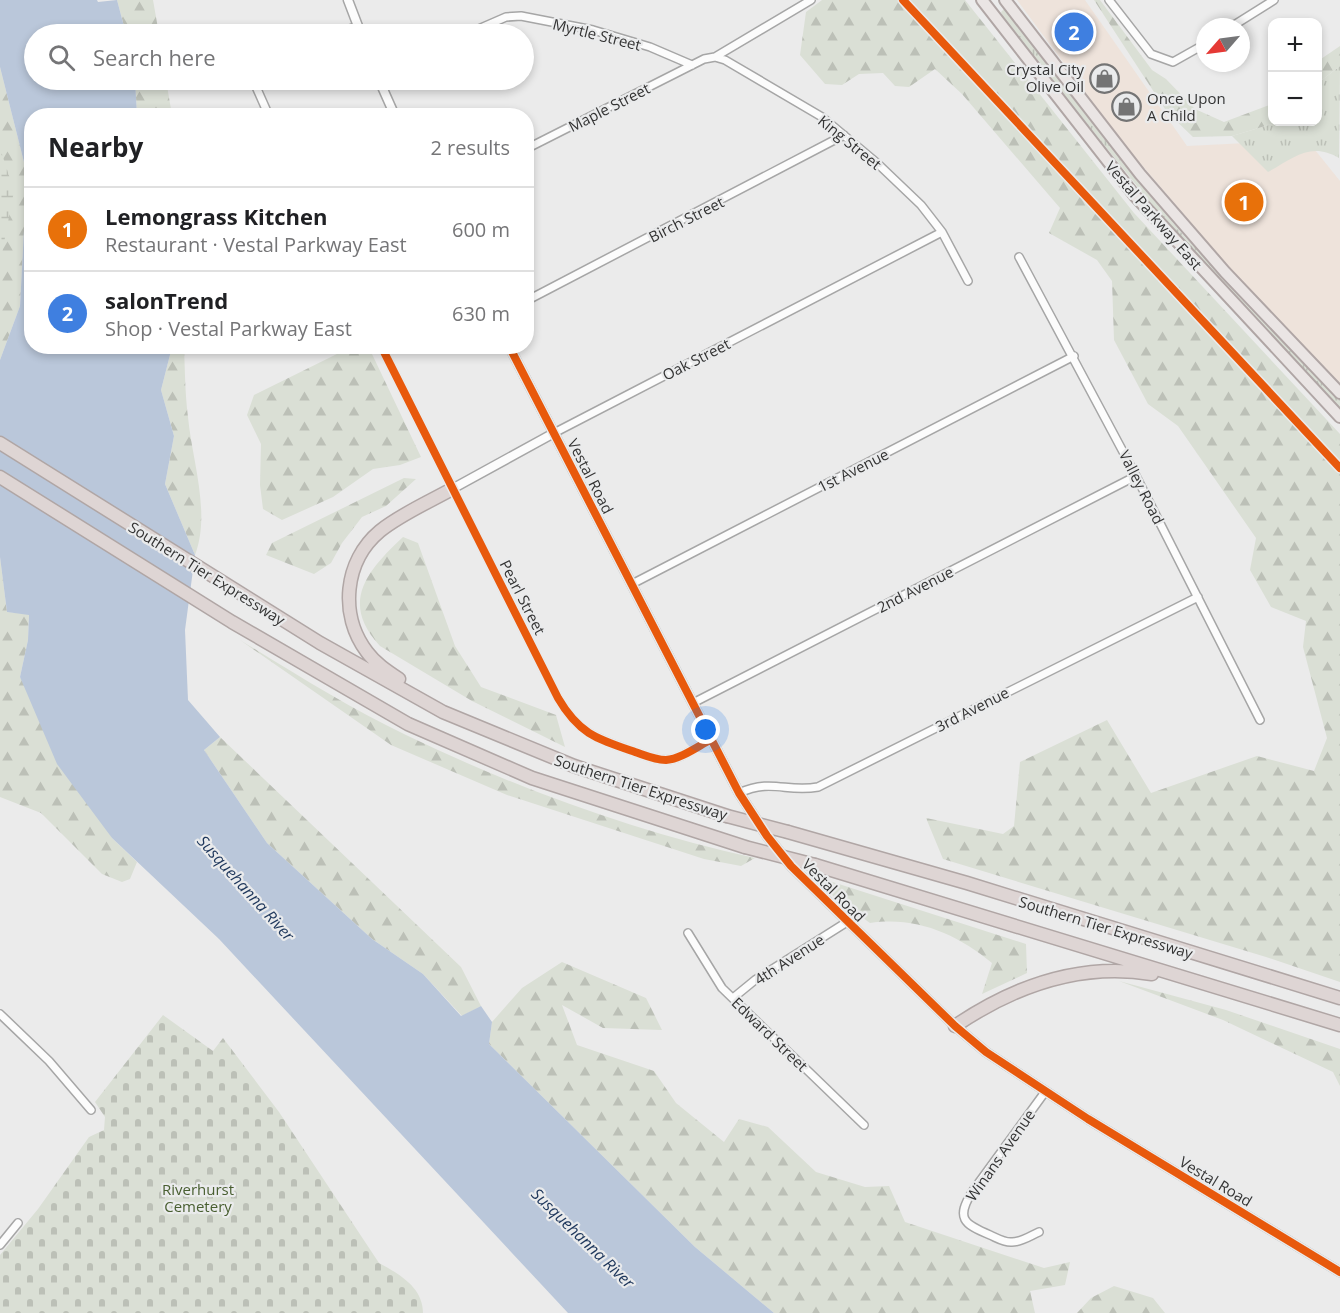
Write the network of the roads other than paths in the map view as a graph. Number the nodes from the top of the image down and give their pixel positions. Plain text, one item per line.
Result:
1 (348, 0) edge
2 (811, 0) edge
3 (1005, 0) edge
4 (1109, 0) edge
5 (1274, 0) edge
6 (985, 1) edge
7 (1246, 18) edge
8 (358, 24) edge
9 (490, 24) edge
10 (1196, 49) edge
11 (715, 57) junction
12 (692, 65) junction
13 (257, 90) edge
14 (383, 90) edge
15 (265, 108) edge
16 (391, 108) edge
17 (844, 135) junction
18 (534, 145) edge
19 (942, 232) junction
20 (1019, 256) dead end
21 (968, 281) dead end
22 (534, 297) edge
23 (385, 354) edge
24 (513, 354) edge
25 (1074, 356) junction
26 (1340, 393) edge
27 (1340, 417) edge
28 (554, 433) junction
29 (0, 443) edge
30 (1136, 476) junction
31 (0, 477) edge
32 (452, 489) junction
33 (632, 584) junction
34 (1198, 597) junction
35 (693, 703) junction
36 (443, 712) junction
37 (1260, 720) dead end
38 (712, 739) junction
39 (740, 793) junction
40 (847, 922) junction
41 (688, 933) dead end
42 (1194, 981) junction
43 (733, 998) junction
44 (1340, 998) edge
45 (0, 1014) edge
46 (1340, 1025) edge
47 (955, 1026) junction
48 (1045, 1092) junction
49 (91, 1110) dead end
50 (864, 1125) dead end
51 (18, 1224) dead end
52 (1039, 1232) dead end
53 (0, 1245) edge
54 (1340, 1272) edge

1 - 8 street
2 - 11 street
3 - 26 main road, Vestal Parkway East
4 - 10 street
5 - 7 street
6 - 27 main road, Vestal Parkway East
9 - 12 street, Myrtle Street
11 - 12 street
11 - 17 street, King Street
12 - 18 street, Maple Street
13 - 15 street
14 - 16 street
17 - 19 street, King Street
17 - 22 street, Birch Street
19 - 21 street, King Street
19 - 28 street, Oak Street
20 - 25 street, Valley Road
23 - 32 street, Pearl Street
24 - 28 street, Vestal Road
25 - 30 street, Valley Road
25 - 33 street, 1st Avenue
28 - 32 street, Oak Street
28 - 33 street, Vestal Road
29 - 36 highway, Southern Tier Expressway
30 - 34 street, Valley Road
30 - 35 street, 2nd Avenue
31 - 42 highway, Southern Tier Expressway, bridge
32 - 36 highway
32 - 38 street, Pearl Street
33 - 35 street, Vestal Road
34 - 37 street, Valley Road
34 - 39 street, 3rd Avenue
35 - 38 street, Vestal Road
36 - 44 highway, Southern Tier Expressway, bridge
38 - 39 street, Vestal Road
39 - 40 street, Vestal Road
40 - 43 street, 4th Avenue
40 - 47 street, Vestal Road
41 - 43 street, Edward Street
42 - 46 highway, Southern Tier Expressway
42 - 47 highway
43 - 50 street, Edward Street
45 - 49 street
47 - 48 street, Vestal Road
48 - 52 street, Winans Avenue
48 - 54 street, Vestal Road
51 - 53 street

